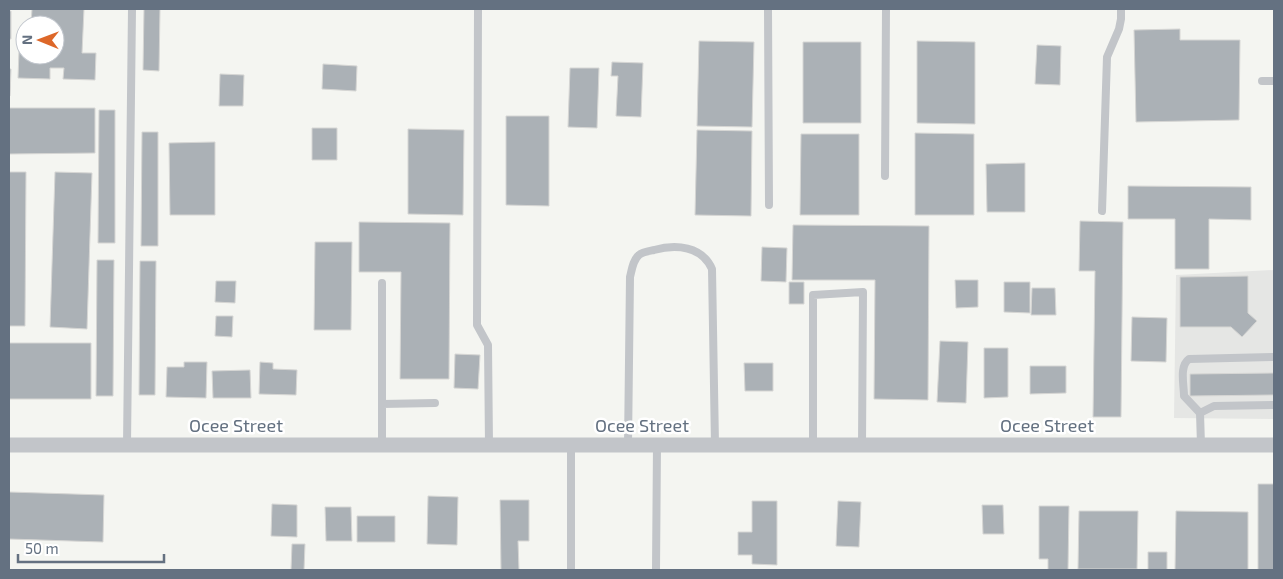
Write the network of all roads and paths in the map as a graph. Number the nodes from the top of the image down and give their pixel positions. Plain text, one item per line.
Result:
1 (132, 9) edge
2 (478, 9) edge
3 (768, 9) edge
4 (886, 9) edge
5 (1121, 9) edge
6 (1262, 81) dead end
7 (1274, 81) edge
8 (885, 176) dead end
9 (769, 205) dead end
10 (1102, 211) dead end
11 (382, 284) dead end
12 (1274, 357) edge
13 (435, 403) dead end
14 (382, 404) junction
15 (1274, 405) edge
16 (1200, 413) junction
17 (862, 444) junction
18 (9, 445) edge
19 (127, 445) junction
20 (382, 445) junction
21 (489, 445) junction
22 (571, 445) junction
23 (628, 445) junction
24 (657, 445) junction
25 (715, 445) junction
26 (813, 445) junction
27 (1201, 445) junction
28 (1274, 445) edge
29 (571, 570) edge
30 (656, 570) edge

1 - 19 lane
2 - 21 lane
3 - 9 lane
4 - 8 lane
5 - 10 lane
6 - 7 lane
11 - 14 lane
12 - 16 lane
13 - 14 lane
14 - 20 lane
15 - 16 lane
16 - 27 lane
17 - 26 street, Ocee Street
17 - 26 lane
17 - 27 street, Ocee Street
18 - 19 street, Ocee Street
19 - 20 street, Ocee Street
20 - 21 street, Ocee Street
21 - 22 street, Ocee Street
22 - 23 street, Ocee Street
22 - 29 lane
23 - 24 street, Ocee Street
23 - 25 lane
24 - 25 street, Ocee Street
24 - 30 lane
25 - 26 street, Ocee Street
27 - 28 street, Ocee Street

